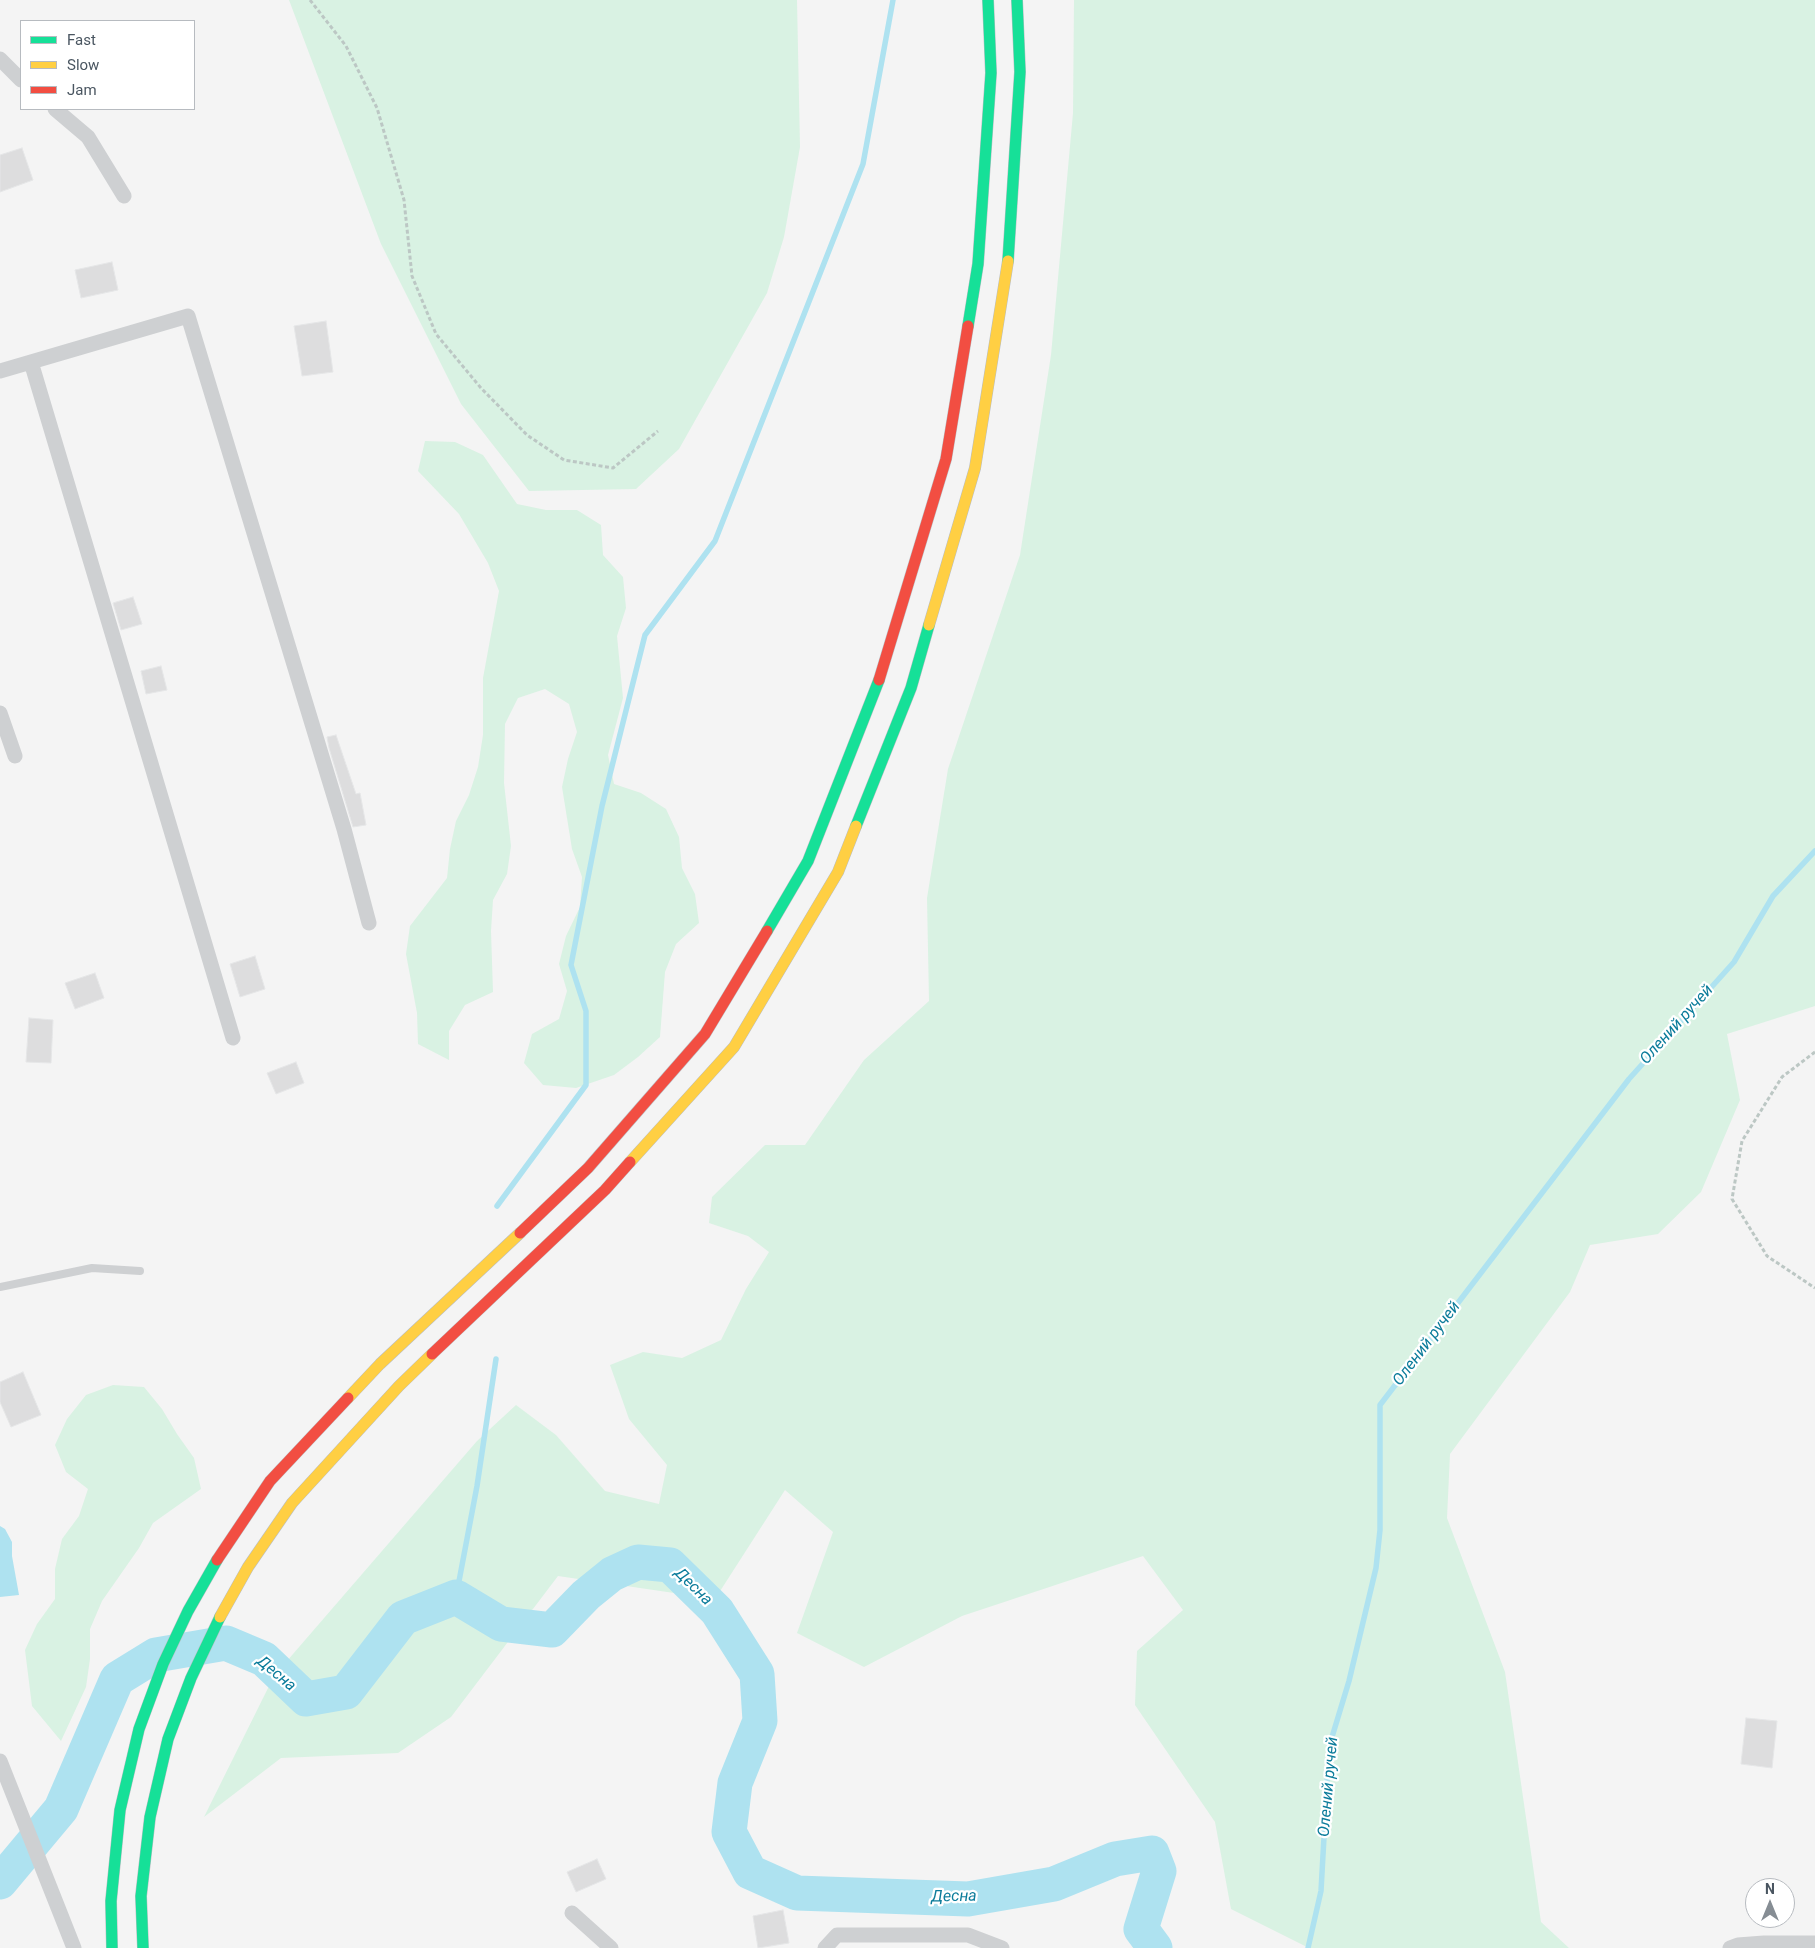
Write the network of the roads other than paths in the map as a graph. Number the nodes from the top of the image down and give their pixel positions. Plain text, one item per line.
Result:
1 (988, 0) edge
2 (1017, 0) edge
3 (0, 59) edge
4 (20, 79) edge
5 (56, 110) edge
6 (124, 196) dead end
7 (31, 362) junction
8 (0, 371) edge
9 (0, 713) edge
10 (15, 756) dead end
11 (369, 923) dead end
12 (233, 1038) dead end
13 (140, 1271) dead end
14 (0, 1287) edge
15 (3, 1768) edge
16 (572, 1913) dead end
17 (1815, 1943) edge
18 (74, 1948) edge
19 (112, 1948) edge
20 (143, 1948) edge
21 (611, 1948) edge
22 (825, 1948) edge
23 (1002, 1948) edge
24 (1730, 1948) edge

1 - 19 highway
2 - 20 highway
3 - 4 street
5 - 6 street
7 - 8 street
7 - 11 street
7 - 12 street
9 - 10 street
13 - 14 lane
15 - 18 street
16 - 21 street
17 - 24 street
22 - 23 street

